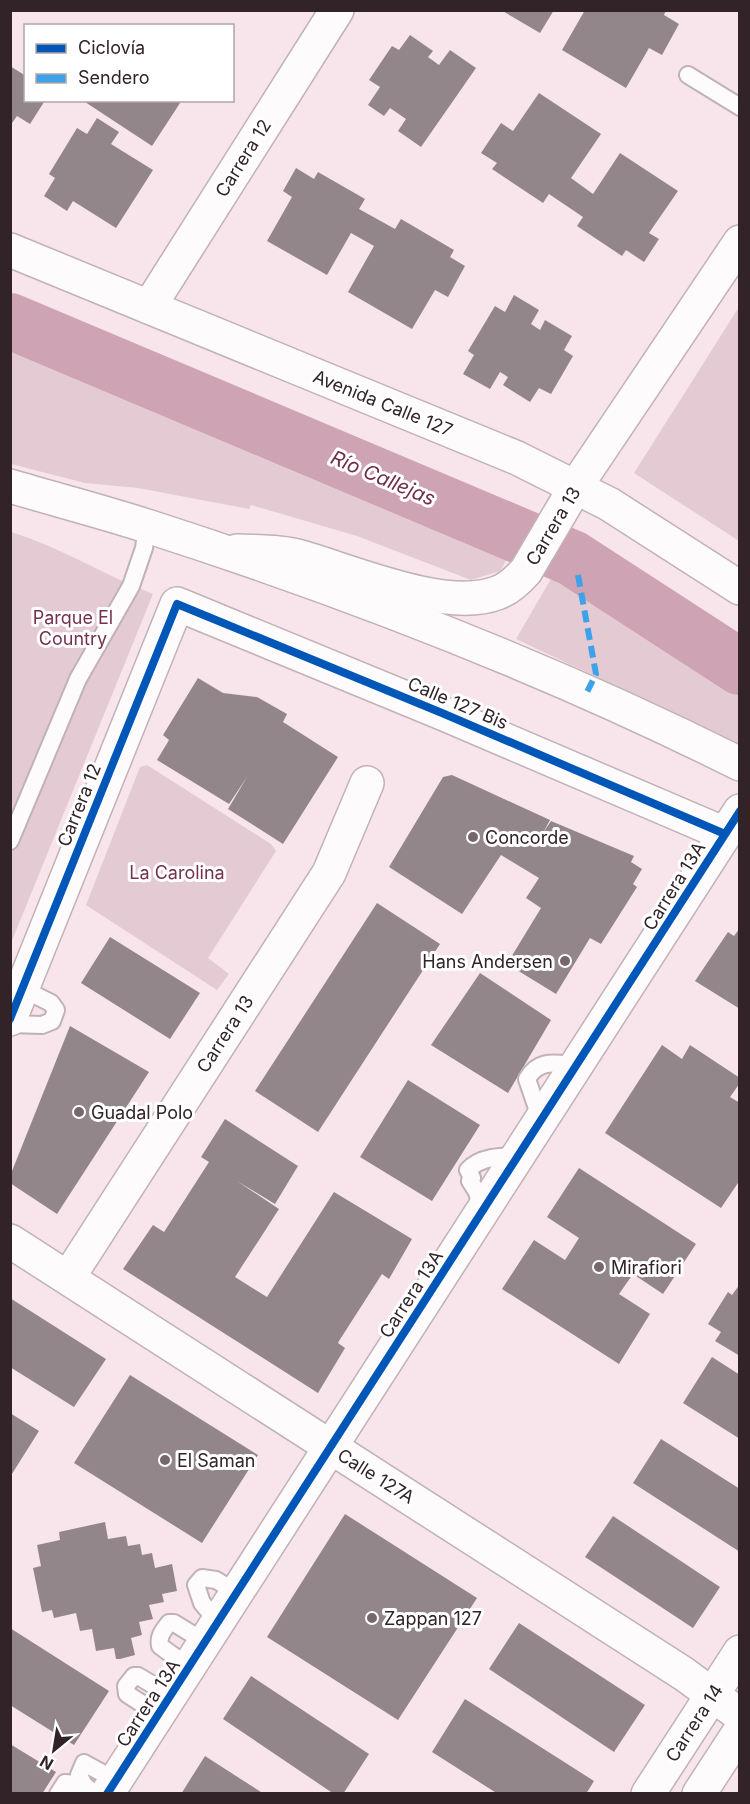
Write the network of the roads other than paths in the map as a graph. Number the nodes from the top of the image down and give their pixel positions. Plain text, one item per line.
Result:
1 (337, 10) edge
2 (688, 75) dead end
3 (740, 107) edge
4 (740, 242) edge
5 (10, 250) edge
6 (149, 307) junction
7 (10, 486) edge
8 (571, 494) junction
9 (147, 526) junction
10 (218, 549) junction
11 (740, 588) edge
12 (177, 604) joint
13 (740, 764) edge
14 (368, 783) dead end
15 (732, 822) edge
16 (10, 841) edge
17 (10, 1022) edge
18 (10, 1241) edge
19 (68, 1278) junction
20 (330, 1447) junction
21 (740, 1652) edge
22 (712, 1695) junction
23 (740, 1715) edge
24 (740, 1731) edge
25 (100, 1788) edge
26 (58, 1794) edge
27 (648, 1794) edge
28 (699, 1794) edge

1 - 6 street, Carrera 12
2 - 3 lane
4 - 8 street, Carrera 13
5 - 6 street, Avenida Calle 127
6 - 8 street, Avenida Calle 127
7 - 9 street
8 - 10 street, Carrera 13
8 - 11 street, Avenida Calle 127
9 - 10 street
9 - 16 lane
10 - 13 street
12 - 15 street, Calle 127 Bis
12 - 17 street, Carrera 12
14 - 19 street, Carrera 13
15 - 20 street, Carrera 13A
18 - 19 street, Calle 127A
19 - 20 street, Calle 127A
20 - 22 street, Calle 127A
20 - 25 street, Carrera 13A
21 - 22 street, Carrera 14
22 - 23 street, Calle 127A
22 - 27 street, Carrera 14
24 - 28 street
25 - 26 lane

